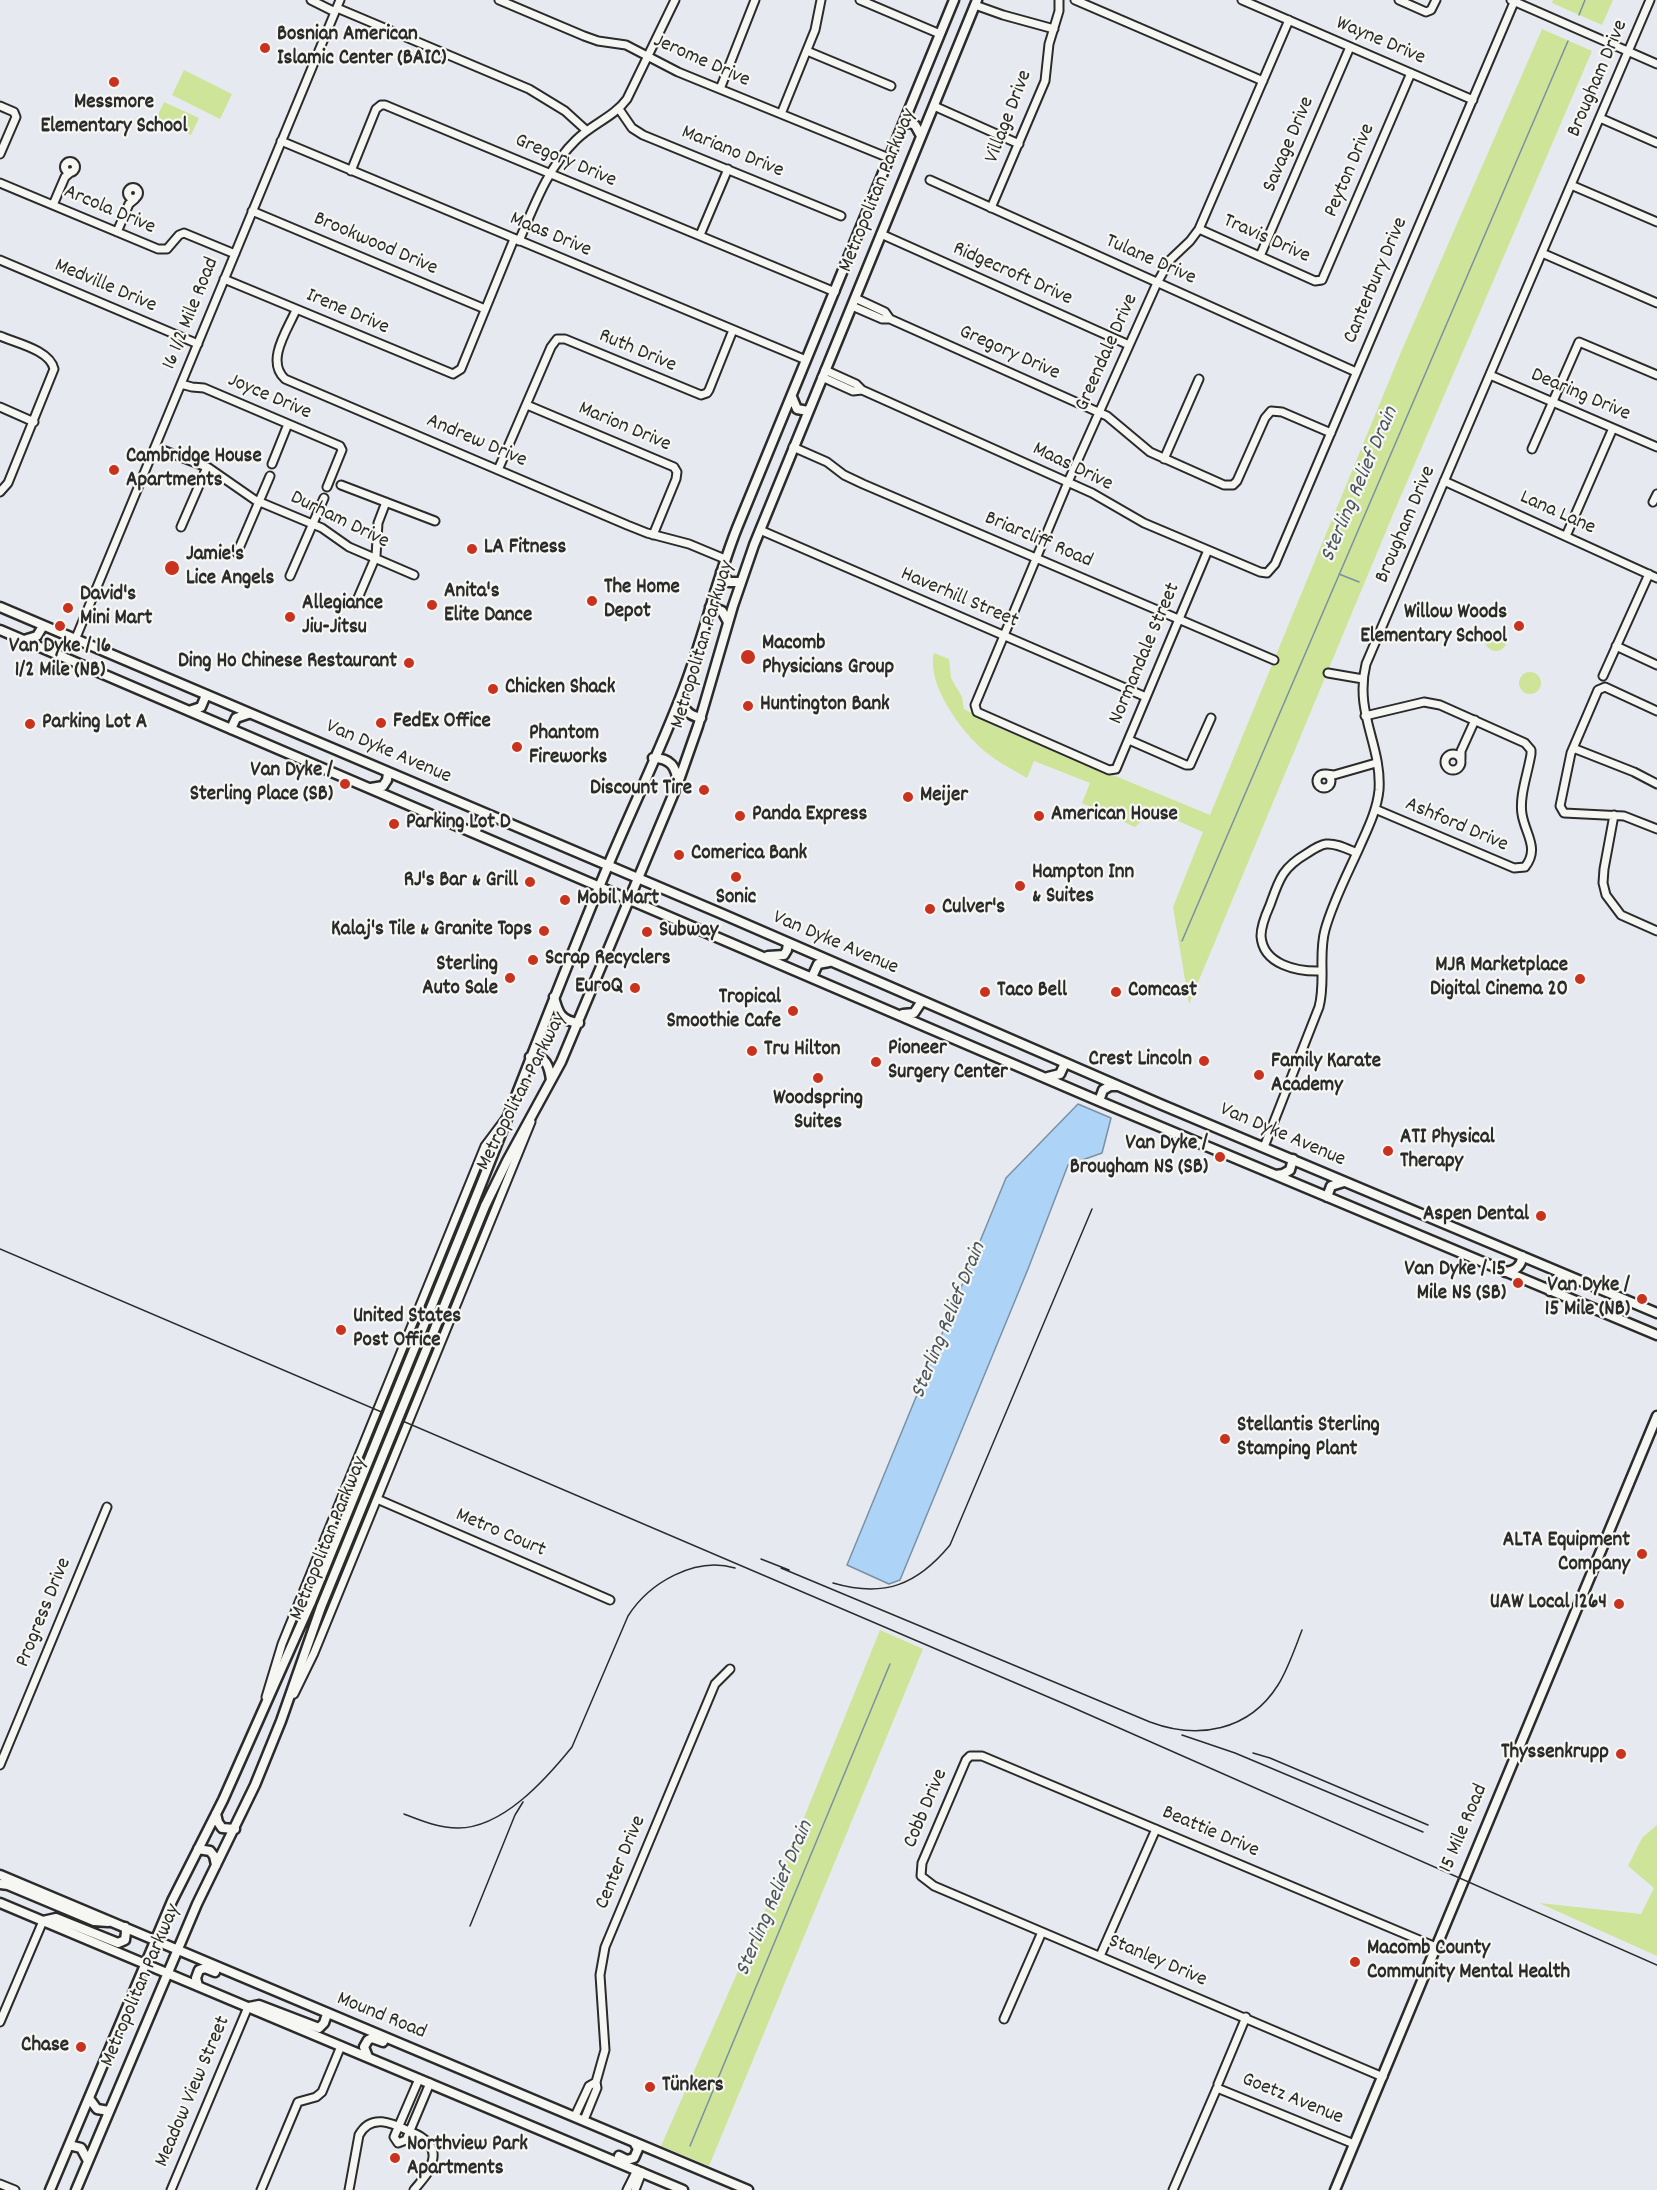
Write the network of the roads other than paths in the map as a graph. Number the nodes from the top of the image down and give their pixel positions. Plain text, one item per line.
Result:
1 (311, 0) edge
2 (340, 0) edge
3 (499, 0) edge
4 (675, 0) edge
5 (755, 0) edge
6 (821, 0) edge
7 (860, 0) edge
8 (954, 0) edge
9 (1059, 0) edge
10 (1075, 0) edge
11 (1242, 0) edge
12 (1399, 0) edge
13 (1436, 0) edge
14 (1650, 0) edge
15 (1513, 1) edge
16 (976, 2) edge
17 (336, 10) junction
18 (1289, 20) junction
19 (1054, 29) junction
20 (940, 34) junction
21 (1350, 47) junction
22 (807, 51) junction
23 (1629, 52) junction
24 (648, 57) junction
25 (1657, 64) edge
26 (1411, 73) junction
27 (1263, 81) junction
28 (891, 86) dead end
29 (720, 89) junction
30 (1473, 100) junction
31 (0, 106) edge
32 (934, 106) junction
33 (619, 109) junction
34 (781, 114) junction
35 (1600, 118) junction
36 (903, 124) junction
37 (587, 131) junction
38 (921, 137) junction
39 (281, 141) junction
40 (1657, 143) edge
41 (1019, 144) junction
42 (0, 154) edge
43 (889, 158) junction
44 (728, 169) junction
45 (351, 171) junction
46 (67, 173) dead end
47 (550, 174) junction
48 (930, 180) dead end
49 (0, 183) edge
50 (1571, 185) junction
51 (131, 200) dead end
52 (53, 205) junction
53 (991, 208) junction
54 (252, 211) junction
55 (841, 216) dead end
56 (1657, 222) edge
57 (1199, 229) junction
58 (117, 232) junction
59 (881, 234) junction
60 (700, 236) junction
61 (517, 240) junction
62 (1542, 253) junction
63 (235, 254) junction
64 (1260, 256) junction
65 (0, 260) edge
66 (224, 279) junction
67 (1320, 281) joint
68 (1157, 283) junction
69 (835, 292) junction
70 (853, 302) junction
71 (1657, 303) edge
72 (485, 309) junction
73 (296, 310) junction
74 (733, 330) junction
75 (0, 336) edge
76 (198, 344) junction
77 (1129, 345) junction
78 (807, 360) junction
79 (1356, 372) junction
80 (824, 374) junction
81 (1490, 375) junction
82 (1657, 375) edge
83 (1199, 379) dead end
84 (181, 384) junction
85 (792, 396) junction
86 (1552, 402) junction
87 (527, 405) junction
88 (0, 407) edge
89 (808, 411) junction
90 (1099, 412) junction
91 (34, 422) junction
92 (288, 424) junction
93 (1613, 428) junction
94 (1331, 433) junction
95 (155, 447) junction
96 (793, 447) junction
97 (1657, 447) edge
98 (1532, 449) dead end
99 (1164, 459) junction
100 (272, 464) dead end
101 (207, 467) junction
102 (498, 470) junction
103 (270, 476) dead end
104 (1444, 481) junction
105 (1068, 482) junction
106 (341, 485) dead end
107 (327, 487) dead end
108 (0, 492) edge
109 (1657, 494) edge
110 (324, 498) dead end
111 (258, 502) junction
112 (386, 502) junction
113 (1653, 502) dead end
114 (435, 522) dead end
115 (312, 524) junction
116 (181, 528) dead end
117 (760, 530) junction
118 (653, 535) junction
119 (1566, 536) junction
120 (1208, 550) junction
121 (237, 553) dead end
122 (375, 558) junction
123 (1036, 558) junction
124 (725, 559) junction
125 (721, 572) junction
126 (1267, 573) joint
127 (1649, 574) junction
128 (414, 575) dead end
129 (290, 576) dead end
130 (1657, 578) edge
131 (740, 582) junction
132 (355, 605) dead end
133 (0, 607) edge
134 (710, 607) junction
135 (1179, 620) junction
136 (728, 623) junction
137 (43, 626) junction
138 (0, 630) edge
139 (1004, 636) junction
140 (23, 640) junction
141 (75, 640) junction
142 (1616, 646) junction
143 (1274, 660) dead end
144 (1657, 665) edge
145 (1328, 673) dead end
146 (1603, 676) dead end
147 (1362, 679) junction
148 (206, 695) junction
149 (681, 695) junction
150 (1146, 697) junction
151 (188, 711) junction
152 (1657, 711) edge
153 (249, 714) junction
154 (1365, 716) junction
155 (701, 718) junction
156 (1211, 718) dead end
157 (1475, 720) junction
158 (231, 729) junction
159 (1129, 740) junction
160 (1573, 748) junction
161 (1459, 755) dead end
162 (654, 758) junction
163 (1376, 763) junction
164 (1114, 770) joint
165 (388, 773) junction
166 (1330, 777) dead end
167 (678, 783) junction
168 (1657, 784) edge
169 (368, 788) junction
170 (1375, 809) junction
171 (1614, 815) junction
172 (494, 818) junction
173 (1657, 819) edge
174 (1655, 828) edge
175 (475, 833) junction
176 (1357, 853) junction
177 (608, 866) junction
178 (638, 879) junction
179 (600, 885) junction
180 (630, 899) junction
181 (1657, 931) edge
182 (788, 943) junction
183 (764, 956) junction
184 (832, 962) junction
185 (1322, 971) junction
186 (812, 976) junction
187 (554, 996) junction
188 (922, 1001) junction
189 (900, 1014) junction
190 (579, 1023) junction
191 (530, 1057) junction
192 (1065, 1063) junction
193 (1045, 1077) junction
194 (551, 1081) junction
195 (1119, 1086) junction
196 (1099, 1101) junction
197 (539, 1103) junction
198 (507, 1116) junction
199 (1264, 1147) junction
200 (1293, 1160) junction
201 (1275, 1175) junction
202 (1345, 1182) junction
203 (1327, 1197) junction
204 (1522, 1256) junction
205 (1505, 1272) junction
206 (1568, 1276) junction
207 (1550, 1291) junction
208 (1657, 1313) edge
209 (1657, 1335) edge
210 (385, 1391) junction
211 (416, 1405) junction
212 (1657, 1416) edge
213 (369, 1430) junction
214 (400, 1443) junction
215 (377, 1499) junction
216 (107, 1508) dead end
217 (610, 1600) dead end
218 (730, 1669) dead end
219 (263, 1709) junction
220 (285, 1712) junction
221 (970, 1756) joint
222 (0, 1765) edge
223 (216, 1813) junction
224 (235, 1829) junction
225 (1156, 1829) junction
226 (198, 1849) junction
227 (216, 1865) junction
228 (0, 1875) edge
229 (921, 1876) joint
230 (0, 1884) edge
231 (0, 1903) edge
232 (43, 1921) junction
233 (115, 1922) junction
234 (125, 1927) junction
235 (1042, 1932) junction
236 (155, 1940) junction
237 (1436, 1947) junction
238 (177, 1949) junction
239 (1101, 1956) junction
240 (145, 1964) junction
241 (167, 1973) junction
242 (198, 1986) junction
243 (248, 2007) junction
244 (311, 2007) junction
245 (327, 2014) junction
246 (1246, 2017) junction
247 (1004, 2019) dead end
248 (0, 2022) edge
249 (341, 2046) junction
250 (368, 2057) junction
251 (478, 2077) junction
252 (1383, 2077) junction
253 (419, 2079) junction
254 (430, 2083) junction
255 (1217, 2086) junction
256 (89, 2098) junction
257 (109, 2111) junction
258 (580, 2118) junction
259 (520, 2121) junction
260 (404, 2129) junction
261 (634, 2142) junction
262 (1354, 2144) junction
263 (69, 2145) junction
264 (88, 2160) junction
265 (639, 2171) junction
266 (0, 2184) edge
267 (15, 2190) edge
268 (50, 2190) edge
269 (76, 2190) edge
270 (171, 2190) edge
271 (261, 2190) edge
272 (349, 2190) edge
273 (414, 2190) edge
274 (627, 2190) edge
275 (635, 2190) edge
276 (683, 2190) edge
277 (748, 2190) edge
278 (1173, 2190) edge
279 (1335, 2190) edge

1 - 17 street
2 - 17 street, 16 1/2 Mile Road
3 - 24 street, Jerome Drive
4 - 24 street
5 - 29 street
6 - 22 street
7 - 20 street
8 - 20 main road, Metropolitan Parkway
9 - 19 street, Village Drive
10 - 27 street
11 - 18 street, Wayne Drive
12 - 13 street
14 - 23 street, Brougham Drive
15 - 23 street
15 - 30 street, Canterbury Drive
16 - 19 street
16 - 32 main road, Metropolitan Parkway
17 - 37 street
17 - 39 street, 16 1/2 Mile Road
18 - 21 street, Wayne Drive
18 - 27 street, Greendale Drive
19 - 41 street, Village Drive
20 - 36 main road, Metropolitan Parkway
21 - 26 street, Wayne Drive
21 - 64 street, Savage Drive
22 - 28 street
22 - 34 street
23 - 25 street
23 - 35 street, Brougham Drive
24 - 29 street, Jerome Drive
24 - 33 street
26 - 30 street, Wayne Drive
26 - 67 street, Peyton Drive
27 - 57 street, Greendale Drive
29 - 34 street, Jerome Drive
30 - 79 street, Canterbury Drive
31 - 42 street
32 - 38 main road, Metropolitan Parkway
32 - 41 street
33 - 37 street
33 - 44 street, Mariano Drive
34 - 43 street, Jerome Drive
35 - 40 street
35 - 50 street, Brougham Drive
36 - 38 main road
36 - 43 main road, Metropolitan Parkway
37 - 47 street
38 - 59 main road, Metropolitan Parkway
39 - 45 street, Maas Drive
39 - 54 street, 16 1/2 Mile Road
41 - 53 street, Village Drive
43 - 69 main road, Metropolitan Parkway
44 - 55 street, Mariano Drive
44 - 60 street
45 - 47 street, Gregory Drive
45 - 61 street, Maas Drive
46 - 52 street
47 - 60 street, Gregory Drive
47 - 61 street
48 - 53 street, Tulane Drive
49 - 52 street, Arcola Drive
50 - 56 street
50 - 62 street, Brougham Drive
51 - 58 street
52 - 58 street, Arcola Drive
53 - 68 street, Tulane Drive
54 - 63 street, 16 1/2 Mile Road
54 - 72 street, Brookwood Drive
57 - 64 street, Travis Drive
57 - 68 street, Greendale Drive
58 - 63 street, Arcola Drive
59 - 70 main road, Metropolitan Parkway
59 - 77 street, Ridgecroft Drive
60 - 69 street, Gregory Drive
61 - 72 street
61 - 74 street, Maas Drive
62 - 71 street
62 - 81 street, Brougham Drive
63 - 66 street, 16 1/2 Mile Road
64 - 67 street, Travis Drive
65 - 76 street, Medville Drive
66 - 73 street, Irene Drive
66 - 76 street, 16 1/2 Mile Road
68 - 77 street, Greendale Drive
68 - 79 street, Tulane Drive
69 - 78 main road, Metropolitan Parkway
70 - 80 main road, Metropolitan Parkway
70 - 90 street, Gregory Drive
72 - 73 street, Irene Drive
73 - 102 street, Andrew Drive
74 - 78 street, Maas Drive
74 - 87 street, Ruth Drive
75 - 91 street
76 - 84 street, 16 1/2 Mile Road
77 - 90 street, Greendale Drive
78 - 85 main road, Metropolitan Parkway
79 - 94 street, Canterbury Drive
80 - 89 main road, Metropolitan Parkway
80 - 105 street, Maas Drive
81 - 86 street, Dearing Drive
81 - 104 street, Brougham Drive
82 - 86 street
83 - 99 street
84 - 92 street, Joyce Drive
84 - 95 street, 16 1/2 Mile Road
85 - 89 main road
85 - 124 main road, Metropolitan Parkway
86 - 93 street, Dearing Drive
86 - 98 street
87 - 102 street
87 - 118 street, Marion Drive
88 - 91 street
89 - 96 main road, Metropolitan Parkway
90 - 99 street, Gregory Drive
90 - 105 street, Greendale Drive
91 - 108 street
92 - 100 street
92 - 107 street, Joyce Drive
93 - 97 street, Dearing Drive
93 - 119 street
94 - 99 street, Gregory Drive
94 - 126 street, Canterbury Drive
95 - 101 street, Durham Drive
95 - 141 street, 16 1/2 Mile Road
96 - 117 main road, Metropolitan Parkway
96 - 123 street, Briarcliff Road
101 - 111 street, Durham Drive
101 - 116 street
102 - 118 street, Andrew Drive
103 - 111 street
104 - 119 street, Lana Lane
104 - 147 street, Brougham Drive
105 - 120 street, Maas Drive
105 - 123 street, Greendale Drive
106 - 112 street
109 - 113 street
110 - 115 street
111 - 115 street, Durham Drive
111 - 121 street
112 - 114 street
112 - 122 street
115 - 122 street, Durham Drive
115 - 129 street
117 - 131 main road, Metropolitan Parkway
117 - 139 street, Haverhill Street
118 - 124 street, Andrew Drive
119 - 127 street, Lana Lane
120 - 126 street, Maas Drive
120 - 135 street, Normandale Street
122 - 128 street, Durham Drive
122 - 132 street
123 - 135 street, Briarcliff Road
123 - 139 street, Greendale Drive
124 - 125 main road, Metropolitan Parkway
125 - 131 main road
125 - 134 main road, Metropolitan Parkway
127 - 130 street, Lana Lane
127 - 142 street
131 - 136 main road, Metropolitan Parkway
133 - 137 main road, Van Dyke Avenue
134 - 136 main road
134 - 149 main road, Metropolitan Parkway
135 - 143 street, Briarcliff Road
135 - 150 street, Normandale Street
136 - 155 main road, Metropolitan Parkway
137 - 140 main road
137 - 141 main road, Van Dyke Avenue
138 - 140 main road, Van Dyke Avenue
139 - 150 street, Haverhill Street
139 - 164 street, Greendale Drive
140 - 151 main road, Van Dyke Avenue
141 - 148 main road, Van Dyke Avenue
142 - 144 street
142 - 146 street
145 - 147 street
147 - 154 street, Brougham Drive
148 - 151 main road
148 - 153 main road, Van Dyke Avenue
149 - 155 main road
149 - 162 main road, Metropolitan Parkway
150 - 159 street, Normandale Street
151 - 158 main road, Van Dyke Avenue
152 - 160 street
153 - 158 main road
153 - 165 main road, Van Dyke Avenue
154 - 157 street
154 - 163 street, Brougham Drive
155 - 167 main road, Metropolitan Parkway
156 - 159 street
157 - 161 street
157 - 170 street, Ashford Drive
158 - 169 main road, Van Dyke Avenue
159 - 164 street, Normandale Street
160 - 168 street
160 - 171 street
162 - 167 main road
162 - 177 main road, Metropolitan Parkway
163 - 166 street
163 - 170 street, Brougham Drive
165 - 169 main road
165 - 172 main road, Van Dyke Avenue
167 - 178 main road, Metropolitan Parkway
169 - 175 main road, Van Dyke Avenue
170 - 176 street, Brougham Drive
171 - 174 street
171 - 181 street
172 - 175 main road
172 - 177 main road, Van Dyke Avenue
173 - 174 street
175 - 179 main road, Van Dyke Avenue
176 - 185 street, Brougham Drive
176 - 185 street
177 - 178 main road, Van Dyke Avenue
177 - 179 main road, Metropolitan Parkway
178 - 180 main road, Metropolitan Parkway
178 - 182 main road, Van Dyke Avenue
179 - 180 main road, Van Dyke Avenue
179 - 187 main road, Metropolitan Parkway
180 - 183 main road, Van Dyke Avenue
180 - 190 main road, Metropolitan Parkway
182 - 183 main road
182 - 184 main road, Van Dyke Avenue
183 - 186 main road, Van Dyke Avenue
184 - 186 main road
184 - 188 main road, Van Dyke Avenue
185 - 199 street, Brougham Drive
186 - 189 main road, Van Dyke Avenue
187 - 190 main road
187 - 191 main road, Metropolitan Parkway
188 - 189 main road
188 - 192 main road, Van Dyke Avenue
189 - 193 main road, Van Dyke Avenue
190 - 194 main road, Metropolitan Parkway
191 - 194 main road
191 - 198 main road, Metropolitan Parkway
192 - 193 main road
192 - 195 main road, Van Dyke Avenue
193 - 196 main road, Van Dyke Avenue
194 - 197 main road, Metropolitan Parkway
195 - 196 main road
195 - 199 main road, Van Dyke Avenue
196 - 201 main road, Van Dyke Avenue
197 - 211 street
197 - 220 main road, Metropolitan Parkway, bridge
198 - 210 street
198 - 219 main road, Metropolitan Parkway, bridge
199 - 200 main road, Van Dyke Avenue
200 - 201 main road
200 - 202 main road, Van Dyke Avenue
201 - 203 main road, Van Dyke Avenue
202 - 203 main road
202 - 204 main road, Van Dyke Avenue
203 - 205 main road, Van Dyke Avenue
204 - 205 main road
204 - 206 main road, Van Dyke Avenue
205 - 207 main road, Van Dyke Avenue
206 - 207 main road
206 - 208 main road, Van Dyke Avenue
207 - 209 main road, Van Dyke Avenue
210 - 211 street
210 - 213 street
211 - 214 street
212 - 237 main road, 15 Mile Road
213 - 214 street
213 - 219 street
214 - 215 street
215 - 217 street, Metro Court
215 - 220 street
216 - 222 street, Progress Drive
218 - 258 street, Center Drive
219 - 223 main road, Metropolitan Parkway
220 - 224 main road, Metropolitan Parkway
221 - 225 street, Beattie Drive
221 - 229 street, Cobb Drive
223 - 224 main road
223 - 226 main road, Metropolitan Parkway
224 - 227 main road, Metropolitan Parkway
225 - 237 street, Beattie Drive
225 - 239 street
226 - 227 main road
226 - 236 main road, Metropolitan Parkway
227 - 238 main road, Metropolitan Parkway
228 - 233 main road, Mound Road
229 - 235 street, Stanley Drive
230 - 233 main road
231 - 232 main road, Mound Road
232 - 234 main road
232 - 240 main road, Mound Road
232 - 248 street
233 - 234 main road, Mound Road
234 - 236 main road, Mound Road
235 - 239 street, Stanley Drive
235 - 247 street
236 - 238 main road, Mound Road
236 - 240 main road, Metropolitan Parkway
237 - 252 main road, 15 Mile Road
238 - 241 main road, Metropolitan Parkway
238 - 244 main road, Mound Road
239 - 246 street, Stanley Drive
240 - 241 main road, Mound Road
240 - 256 main road, Metropolitan Parkway
241 - 242 main road, Mound Road
241 - 257 main road, Metropolitan Parkway
242 - 243 main road, Mound Road
242 - 244 main road
243 - 245 main road
243 - 249 main road, Mound Road
243 - 270 street, Meadow View Street
244 - 245 main road, Mound Road
245 - 251 main road, Mound Road
246 - 252 street, Stanley Drive
246 - 255 street
249 - 250 main road, Mound Road
249 - 271 street
250 - 251 main road
250 - 253 main road, Mound Road
251 - 258 main road, Mound Road
252 - 262 main road, 15 Mile Road
253 - 254 main road, Mound Road
253 - 260 street
254 - 259 main road, Mound Road
254 - 260 street
255 - 262 street, Goetz Avenue
255 - 278 street
256 - 257 main road
256 - 263 main road, Metropolitan Parkway
257 - 264 main road, Metropolitan Parkway
258 - 261 main road, Mound Road
259 - 261 main road
259 - 265 main road, Mound Road
260 - 272 street
260 - 273 street
261 - 277 main road, Mound Road
262 - 279 main road, 15 Mile Road
263 - 264 main road
263 - 268 main road, Metropolitan Parkway
264 - 269 main road, Metropolitan Parkway
265 - 274 street
265 - 275 street
265 - 276 main road, Mound Road
266 - 267 street

